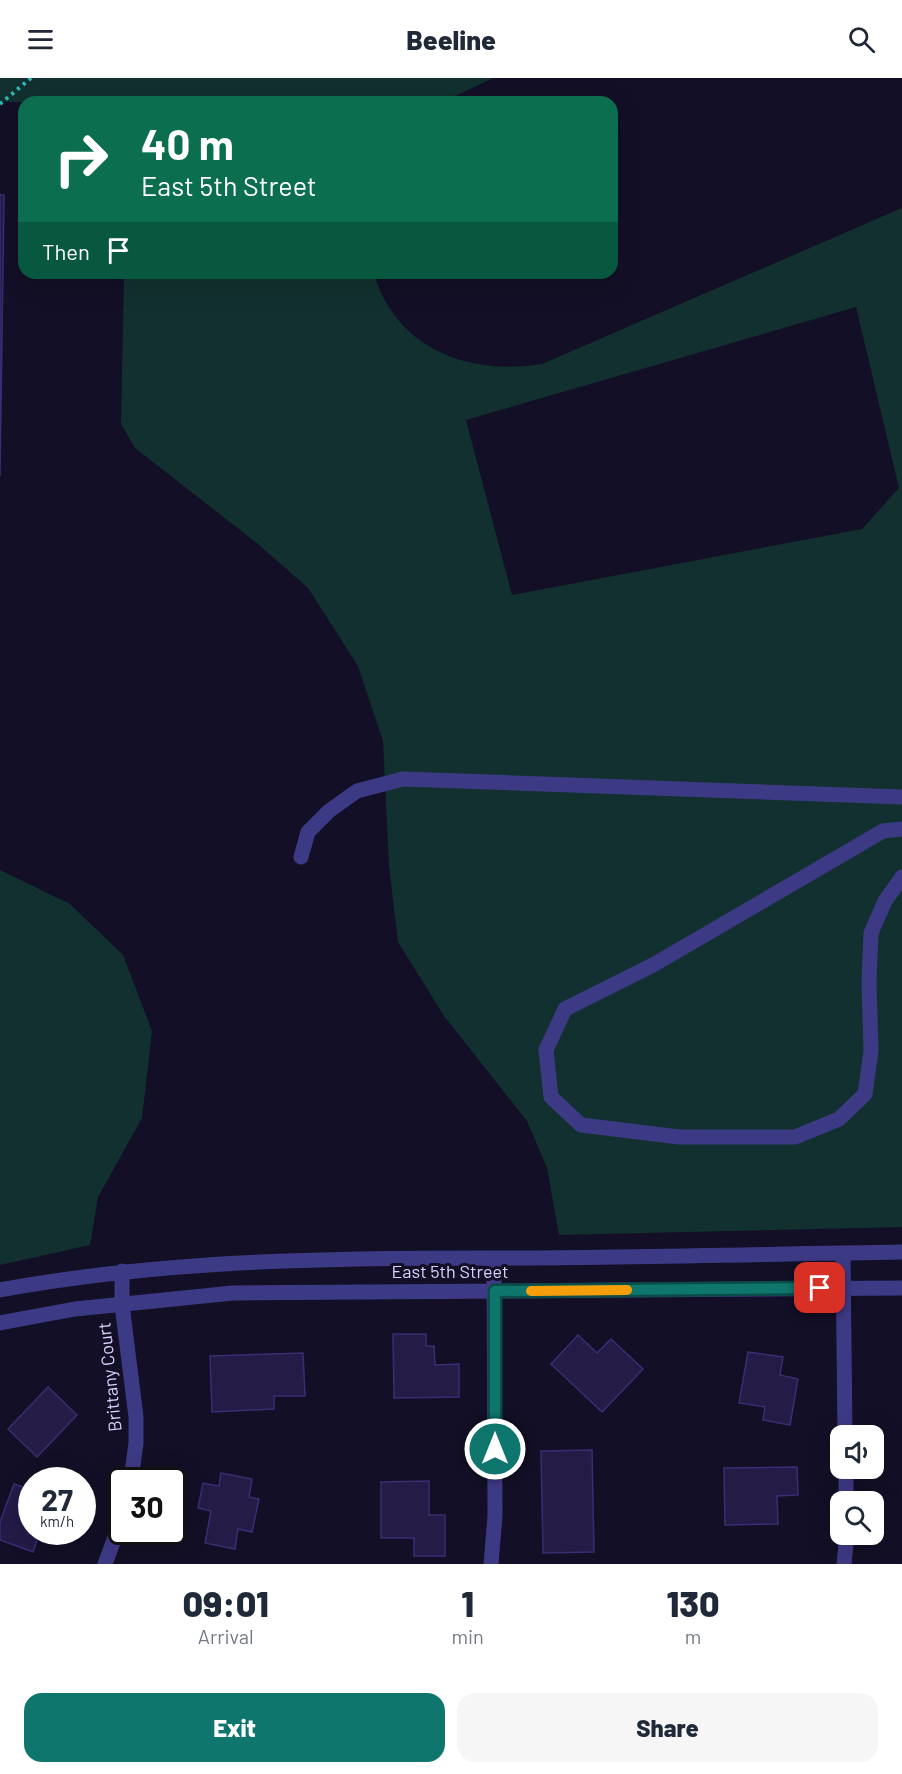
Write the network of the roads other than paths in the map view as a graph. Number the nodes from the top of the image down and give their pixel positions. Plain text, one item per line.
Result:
1 (902, 797) edge
2 (902, 829) edge
3 (301, 857) dead end
4 (902, 877) edge
5 (902, 1252) edge
6 (843, 1253) junction
7 (494, 1258) junction
8 (122, 1271) junction
9 (843, 1288) junction
10 (902, 1288) edge
11 (0, 1290) edge
12 (495, 1291) junction
13 (122, 1305) junction
14 (0, 1323) edge
15 (845, 1425) edge
16 (133, 1467) edge
17 (112, 1545) edge
18 (846, 1545) edge
19 (105, 1564) edge
20 (491, 1564) edge
21 (844, 1564) edge

1 - 3 street
2 - 4 street
5 - 6 street, East 5th Street
6 - 7 street, East 5th Street
6 - 9 street
7 - 8 street, East 5th Street
7 - 12 street
8 - 11 street, East 5th Street
8 - 13 street, Brittany Court
9 - 10 street, East 5th Street
9 - 12 street, East 5th Street
9 - 15 street
12 - 13 street, East 5th Street
12 - 20 street
13 - 14 street, East 5th Street
13 - 16 street, Brittany Court
17 - 19 street
18 - 21 street

